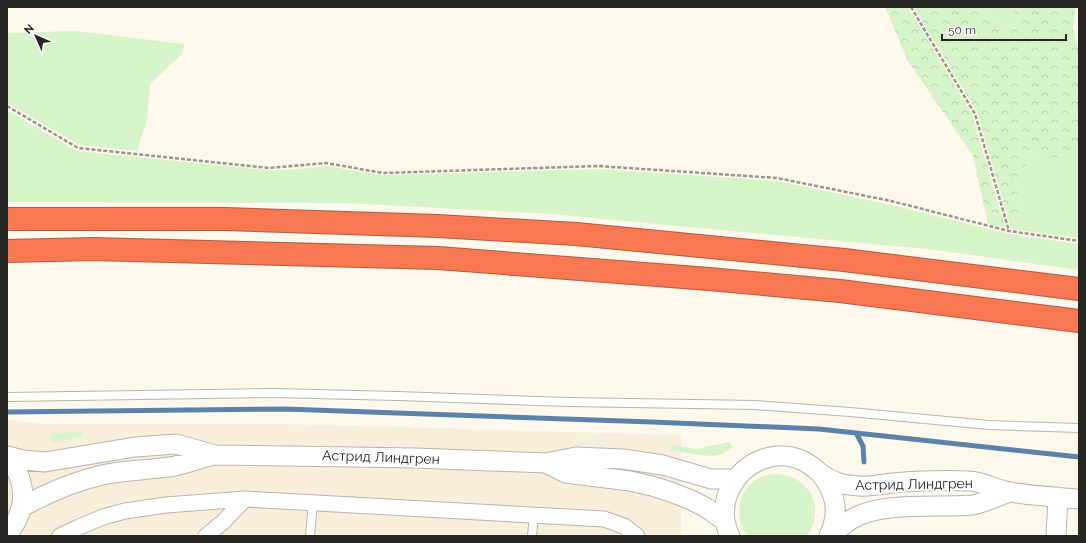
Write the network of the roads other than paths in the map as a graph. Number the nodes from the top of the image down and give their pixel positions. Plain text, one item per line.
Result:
1 (7, 219) edge
2 (7, 251) edge
3 (1079, 289) edge
4 (1079, 321) edge
5 (7, 397) edge
6 (1079, 428) edge
7 (215, 454) junction
8 (7, 456) edge
9 (546, 463) junction
10 (820, 473) junction
11 (735, 479) junction
12 (1009, 492) junction
13 (1058, 497) junction
14 (245, 499) junction
15 (1079, 499) edge
16 (313, 502) junction
17 (22, 507) junction
18 (534, 516) junction
19 (728, 529) edge
20 (7, 535) edge
21 (60, 536) edge
22 (206, 536) edge
23 (310, 536) edge
24 (532, 536) edge
25 (637, 536) edge
26 (830, 536) edge
27 (1056, 536) edge

1 - 3 highway
2 - 4 highway
5 - 6 lane
7 - 8 street, Астрид Линдгрен
7 - 9 street, Астрид Линдгрен
7 - 17 street, Астрид Линдгрен
8 - 17 street
9 - 11 street, Астрид Линдгрен
9 - 19 street, Астрид Линдгрен
10 - 11 street, Астрид Линдгрен
10 - 12 street, Астрид Линдгрен
10 - 26 street, Астрид Линдгрен
11 - 19 street, Астрид Линдгрен
12 - 13 street, Астрид Линдгрен
12 - 26 street, Астрид Линдгрен
13 - 15 street, Астрид Линдгрен
13 - 27 street
14 - 16 street
14 - 21 street
14 - 22 street
16 - 18 street
16 - 23 lane
17 - 20 street
18 - 24 lane
18 - 25 street

